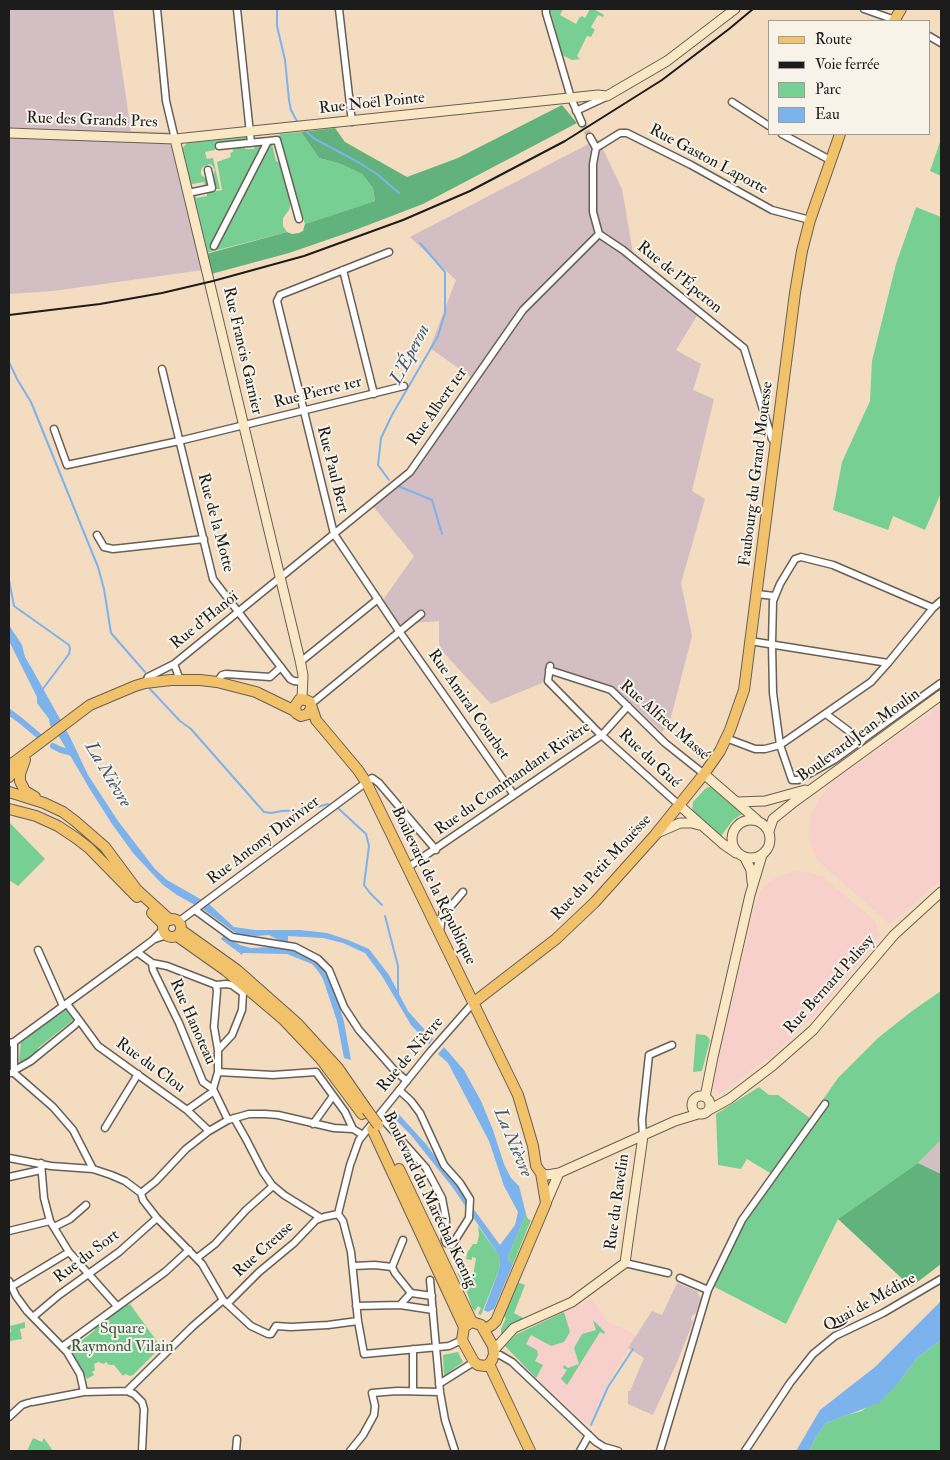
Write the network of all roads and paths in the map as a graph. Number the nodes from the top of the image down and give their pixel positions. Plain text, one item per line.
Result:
1 (157, 9) edge
2 (237, 9) edge
3 (339, 9) edge
4 (546, 9) edge
5 (735, 9) edge
6 (864, 9) edge
7 (893, 20) edge
8 (930, 37) edge
9 (941, 43) edge
10 (607, 96) junction
11 (571, 98) junction
12 (732, 102) dead end
13 (576, 111) junction
14 (352, 122) junction
15 (582, 123) tunnel mouth
16 (768, 125) edge
17 (250, 132) junction
18 (9, 133) edge
19 (784, 135) edge
20 (840, 135) edge
21 (590, 137) tunnel mouth
22 (175, 139) junction
23 (268, 141) junction
24 (251, 143) junction
25 (219, 146) dead end
26 (596, 148) junction
27 (830, 160) junction
28 (208, 170) dead end
29 (188, 193) junction
30 (299, 219) dead end
31 (810, 220) junction
32 (599, 234) junction
33 (214, 246) dead end
34 (389, 252) dead end
35 (343, 270) junction
36 (162, 369) dead end
37 (404, 386) dead end
38 (374, 394) junction
39 (303, 411) junction
40 (244, 425) junction
41 (773, 427) junction
42 (54, 429) dead end
43 (179, 441) junction
44 (334, 534) junction
45 (97, 535) dead end
46 (204, 539) junction
47 (280, 578) junction
48 (757, 594) junction
49 (774, 596) junction
50 (378, 599) junction
51 (941, 601) edge
52 (933, 608) junction
53 (238, 612) junction
54 (421, 614) dead end
55 (399, 631) junction
56 (750, 641) junction
57 (772, 644) junction
58 (300, 660) junction
59 (888, 663) junction
60 (174, 664) junction
61 (281, 667) junction
62 (549, 668) joint
63 (180, 680) junction
64 (217, 682) junction
65 (303, 682) junction
66 (145, 683) junction
67 (941, 683) edge
68 (941, 695) edge
69 (628, 706) junction
70 (303, 707) junction
71 (826, 714) junction
72 (602, 735) junction
73 (726, 738) junction
74 (862, 741) junction
75 (780, 744) junction
76 (37, 745) junction
77 (25, 760) junction
78 (9, 766) edge
79 (704, 774) junction
80 (9, 778) edge
81 (366, 782) junction
82 (813, 788) junction
83 (9, 792) edge
84 (514, 795) junction
85 (737, 802) junction
86 (794, 802) junction
87 (44, 804) junction
88 (679, 805) junction
89 (9, 809) edge
90 (758, 821) junction
91 (702, 826) junction
92 (769, 831) junction
93 (655, 834) junction
94 (436, 850) junction
95 (762, 855) junction
96 (742, 856) junction
97 (407, 868) junction
98 (463, 892) dead end
99 (941, 892) edge
100 (750, 895) junction
101 (195, 910) junction
102 (172, 928) junction
103 (440, 935) junction
104 (38, 950) dead end
105 (137, 952) junction
106 (152, 963) junction
107 (216, 985) junction
108 (474, 1002) junction
109 (65, 1005) junction
110 (79, 1020) junction
111 (12, 1042) edge
112 (672, 1045) dead end
113 (218, 1050) junction
114 (12, 1072) edge
115 (218, 1072) junction
116 (138, 1074) junction
117 (407, 1081) junction
118 (213, 1090) junction
119 (400, 1090) junction
120 (333, 1096) junction
121 (706, 1102) junction
122 (826, 1104) dead end
123 (187, 1110) junction
124 (695, 1110) junction
125 (231, 1119) junction
126 (376, 1123) junction
127 (313, 1124) junction
128 (105, 1128) dead end
129 (353, 1129) junction
130 (209, 1131) junction
131 (363, 1135) junction
132 (643, 1136) junction
133 (628, 1143) junction
134 (640, 1154) junction
135 (9, 1158) edge
136 (41, 1166) junction
137 (93, 1169) junction
138 (559, 1172) junction
139 (541, 1173) junction
140 (9, 1177) edge
141 (273, 1186) junction
142 (141, 1193) junction
143 (546, 1203) junction
144 (86, 1205) dead end
145 (338, 1214) junction
146 (156, 1218) junction
147 (321, 1218) junction
148 (52, 1224) junction
149 (9, 1231) edge
150 (403, 1240) dead end
151 (189, 1250) junction
152 (68, 1252) junction
153 (197, 1258) junction
154 (625, 1263) junction
155 (352, 1266) junction
156 (392, 1267) junction
157 (668, 1274) dead end
158 (88, 1275) junction
159 (680, 1278) dead end
160 (941, 1279) edge
161 (430, 1280) dead end
162 (10, 1284) edge
163 (708, 1290) junction
164 (411, 1292) junction
165 (432, 1296) junction
166 (225, 1302) junction
167 (400, 1305) junction
168 (117, 1306) junction
169 (356, 1306) junction
170 (433, 1310) junction
171 (33, 1317) junction
172 (358, 1321) junction
173 (468, 1325) junction
174 (485, 1329) junction
175 (462, 1340) junction
176 (62, 1347) junction
177 (436, 1348) junction
178 (413, 1350) junction
179 (494, 1352) junction
180 (482, 1364) junction
181 (440, 1384) junction
182 (127, 1391) junction
183 (84, 1392) junction
184 (413, 1392) junction
185 (440, 1392) junction
186 (9, 1417) edge
187 (589, 1436) junction
188 (237, 1439) dead end
189 (142, 1451) edge
190 (236, 1451) edge
191 (350, 1451) edge
192 (455, 1451) edge
193 (522, 1451) edge
194 (530, 1451) edge
195 (580, 1451) edge
196 (618, 1451) edge
197 (660, 1451) edge
198 (746, 1451) edge

1 - 22 street, Rue Francis Garnier
2 - 17 street
3 - 14 street
4 - 11 street
5 - 10 street
6 - 7 street
8 - 9 street
10 - 11 street, Rue Noël Pointe
10 - 13 street
11 - 13 street
11 - 14 street, Rue Noël Pointe
12 - 16 street
13 - 15 street
14 - 17 street, Rue Noël Pointe
17 - 22 street, Rue Noël Pointe
17 - 24 street
18 - 22 street, Rue des Grands Pres
19 - 27 street
20 - 27 main road, Faubourg du Grand Mouesse
21 - 26 street
22 - 29 street, Rue Francis Garnier
23 - 24 street
23 - 30 street
23 - 33 street
24 - 25 street
26 - 31 street, Rue Gaston Laporte
26 - 32 street
27 - 31 main road, Faubourg du Grand Mouesse
28 - 29 street
29 - 40 street, Rue Francis Garnier
31 - 41 main road, Faubourg du Grand Mouesse
32 - 41 street, Rue de l'Éperon
32 - 44 street, Rue Albert 1er
34 - 35 street
35 - 38 street
35 - 39 street, Rue Paul Bert
36 - 43 street, Rue de la Motte
37 - 38 street, Rue Pierre 1er
38 - 39 street, Rue Pierre 1er
39 - 40 street, Rue Pierre 1er
39 - 44 street, Rue Paul Bert
40 - 43 street, Rue Pierre 1er
40 - 47 street, Rue Francis Garnier
41 - 48 main road, Faubourg du Grand Mouesse
42 - 43 street, Rue Pierre 1er
43 - 46 street, Rue de la Motte
44 - 47 street, Rue Albert 1er
44 - 50 street, Rue Paul Bert
45 - 46 street
46 - 53 street, Rue de la Motte
47 - 53 street, Rue d'Hanoï
47 - 58 street, Rue Francis Garnier
48 - 49 street
48 - 56 main road, Faubourg du Grand Mouesse
49 - 52 street
49 - 57 street
50 - 55 street, Rue Paul Bert
50 - 58 street
51 - 52 street
52 - 59 street
53 - 60 street, Rue d'Hanoï
53 - 61 street, Rue de la Motte
54 - 55 street
55 - 70 street
55 - 84 street, Rue Amiral Courbet
56 - 57 street
56 - 73 main road, Faubourg du Grand Mouesse
57 - 59 street
57 - 75 street
58 - 65 street, Rue Francis Garnier
59 - 71 street
60 - 63 street
60 - 66 street, Rue d'Hanoï
61 - 64 street
61 - 65 street, Rue de la Motte
62 - 69 street, Rue Alfred Massé
62 - 72 street, Rue du Gué
63 - 64 main road
63 - 66 main road
64 - 70 main road
65 - 70 street, Rue Francis Garnier
66 - 76 main road
67 - 74 street
68 - 82 street, Boulevard Jean Moulin
69 - 72 street, Rue du Commandant Rivière
69 - 79 street, Rue Alfred Massé
70 - 81 main road, Boulevard de la République
71 - 74 street
71 - 75 street
72 - 84 street, Rue du Commandant Rivière
72 - 88 street, Rue du Gué
73 - 75 street
73 - 79 main road, Faubourg du Grand Mouesse
74 - 75 street
76 - 77 main road
76 - 78 main road
77 - 80 main road
77 - 87 main road
79 - 85 street
79 - 88 main road, Faubourg du Grand Mouesse
81 - 94 street, Boulevard de la République
81 - 97 main road, Boulevard de la République
81 - 101 street, Rue Antony Duvivier
82 - 85 street
82 - 86 street, Boulevard Jean Moulin
83 - 87 main road
84 - 94 street, Rue du Commandant Rivière
85 - 90 street
86 - 90 street
86 - 92 street
87 - 102 main road
88 - 91 street
88 - 93 main road, Rue du Petit Mouësse
89 - 102 main road
90 - 92 street
90 - 96 street
91 - 93 street
91 - 96 street
92 - 95 street
93 - 108 main road, Rue du Petit Mouësse
94 - 97 street, Rue du Commandant Rivière
95 - 96 street
95 - 100 street
96 - 100 street
97 - 103 main road, Boulevard de la République
98 - 103 street
99 - 121 street, Rue Bernard Palissy
100 - 121 street
101 - 102 street, Rue Antony Duvivier
101 - 117 street
102 - 105 street, Rue Antony Duvivier
102 - 126 main road, Boulevard du Maréchal Kœnig
103 - 108 main road, Boulevard de la République
104 - 109 street, Rue du Clou
105 - 106 street
105 - 109 street, Rue Antony Duvivier
106 - 107 street
106 - 118 street, Rue Hanoteau
107 - 113 street
107 - 113 street
108 - 117 street, Rue de Nièvre
108 - 139 main road, Boulevard de la République
109 - 110 street, Rue du Clou
109 - 111 street, Rue Antony Duvivier
110 - 114 street
110 - 116 street, Rue du Clou
111 - 114 street
112 - 132 street
113 - 115 street
114 - 137 street
115 - 118 street
115 - 120 street
116 - 123 street, Rue du Clou
116 - 128 street
117 - 119 street, Rue de Nièvre
118 - 123 street
118 - 125 street, Rue Hanoteau
119 - 126 street, Rue de Nièvre
119 - 126 street
120 - 127 street
120 - 129 street
121 - 124 street
121 - 124 street, Rue Bernard Palissy
122 - 163 street
123 - 130 street, Rue du Clou
124 - 132 street, Rue du Ravelin
125 - 127 street
125 - 130 street
125 - 141 street, Rue Hanoteau
126 - 131 street, Rue de Nièvre
126 - 173 main road, Boulevard du Maréchal Kœnig
127 - 129 street
129 - 131 street
130 - 142 street
131 - 145 street, Rue de Nièvre
132 - 133 street, Rue du Ravelin
132 - 134 street, Rue du Ravelin
133 - 134 street
133 - 138 street, Rue du Ravelin
134 - 154 street, Rue du Ravelin
135 - 136 street
136 - 137 street
136 - 140 street
136 - 148 street
137 - 142 street
138 - 139 street, Rue du Ravelin
138 - 143 street
139 - 143 main road, Boulevard de la République
141 - 147 street
141 - 153 street
142 - 146 street
143 - 174 main road
144 - 148 street
145 - 147 street
145 - 155 street
146 - 151 street
146 - 158 street, Rue du Sort
147 - 166 street, Rue Creuse
148 - 149 street
148 - 152 street
150 - 156 street
151 - 153 street
151 - 168 street
152 - 158 street
152 - 162 street
153 - 166 street
154 - 157 street
154 - 179 street, Rue du Ravelin
155 - 156 street
155 - 169 street
156 - 164 street
158 - 168 street
158 - 171 street, Rue du Sort
159 - 163 street
160 - 198 street, Quai de Médine
161 - 165 street
162 - 171 street
163 - 197 street
164 - 165 street
164 - 167 street
165 - 170 street
166 - 172 street
166 - 182 street, Rue Creuse
167 - 169 street
167 - 170 street
168 - 176 street
169 - 172 street
170 - 177 street
171 - 176 street
172 - 178 street
173 - 174 main road
173 - 175 main road
174 - 179 main road
175 - 177 street
175 - 180 main road
176 - 183 street
177 - 178 street
177 - 181 street
178 - 184 street
179 - 180 main road
179 - 187 street
180 - 181 street
180 - 193 main road
180 - 194 main road
181 - 185 street
182 - 183 street
182 - 189 street
183 - 186 street
184 - 185 street
184 - 191 street
185 - 192 street
187 - 195 street
187 - 196 street
188 - 190 street

